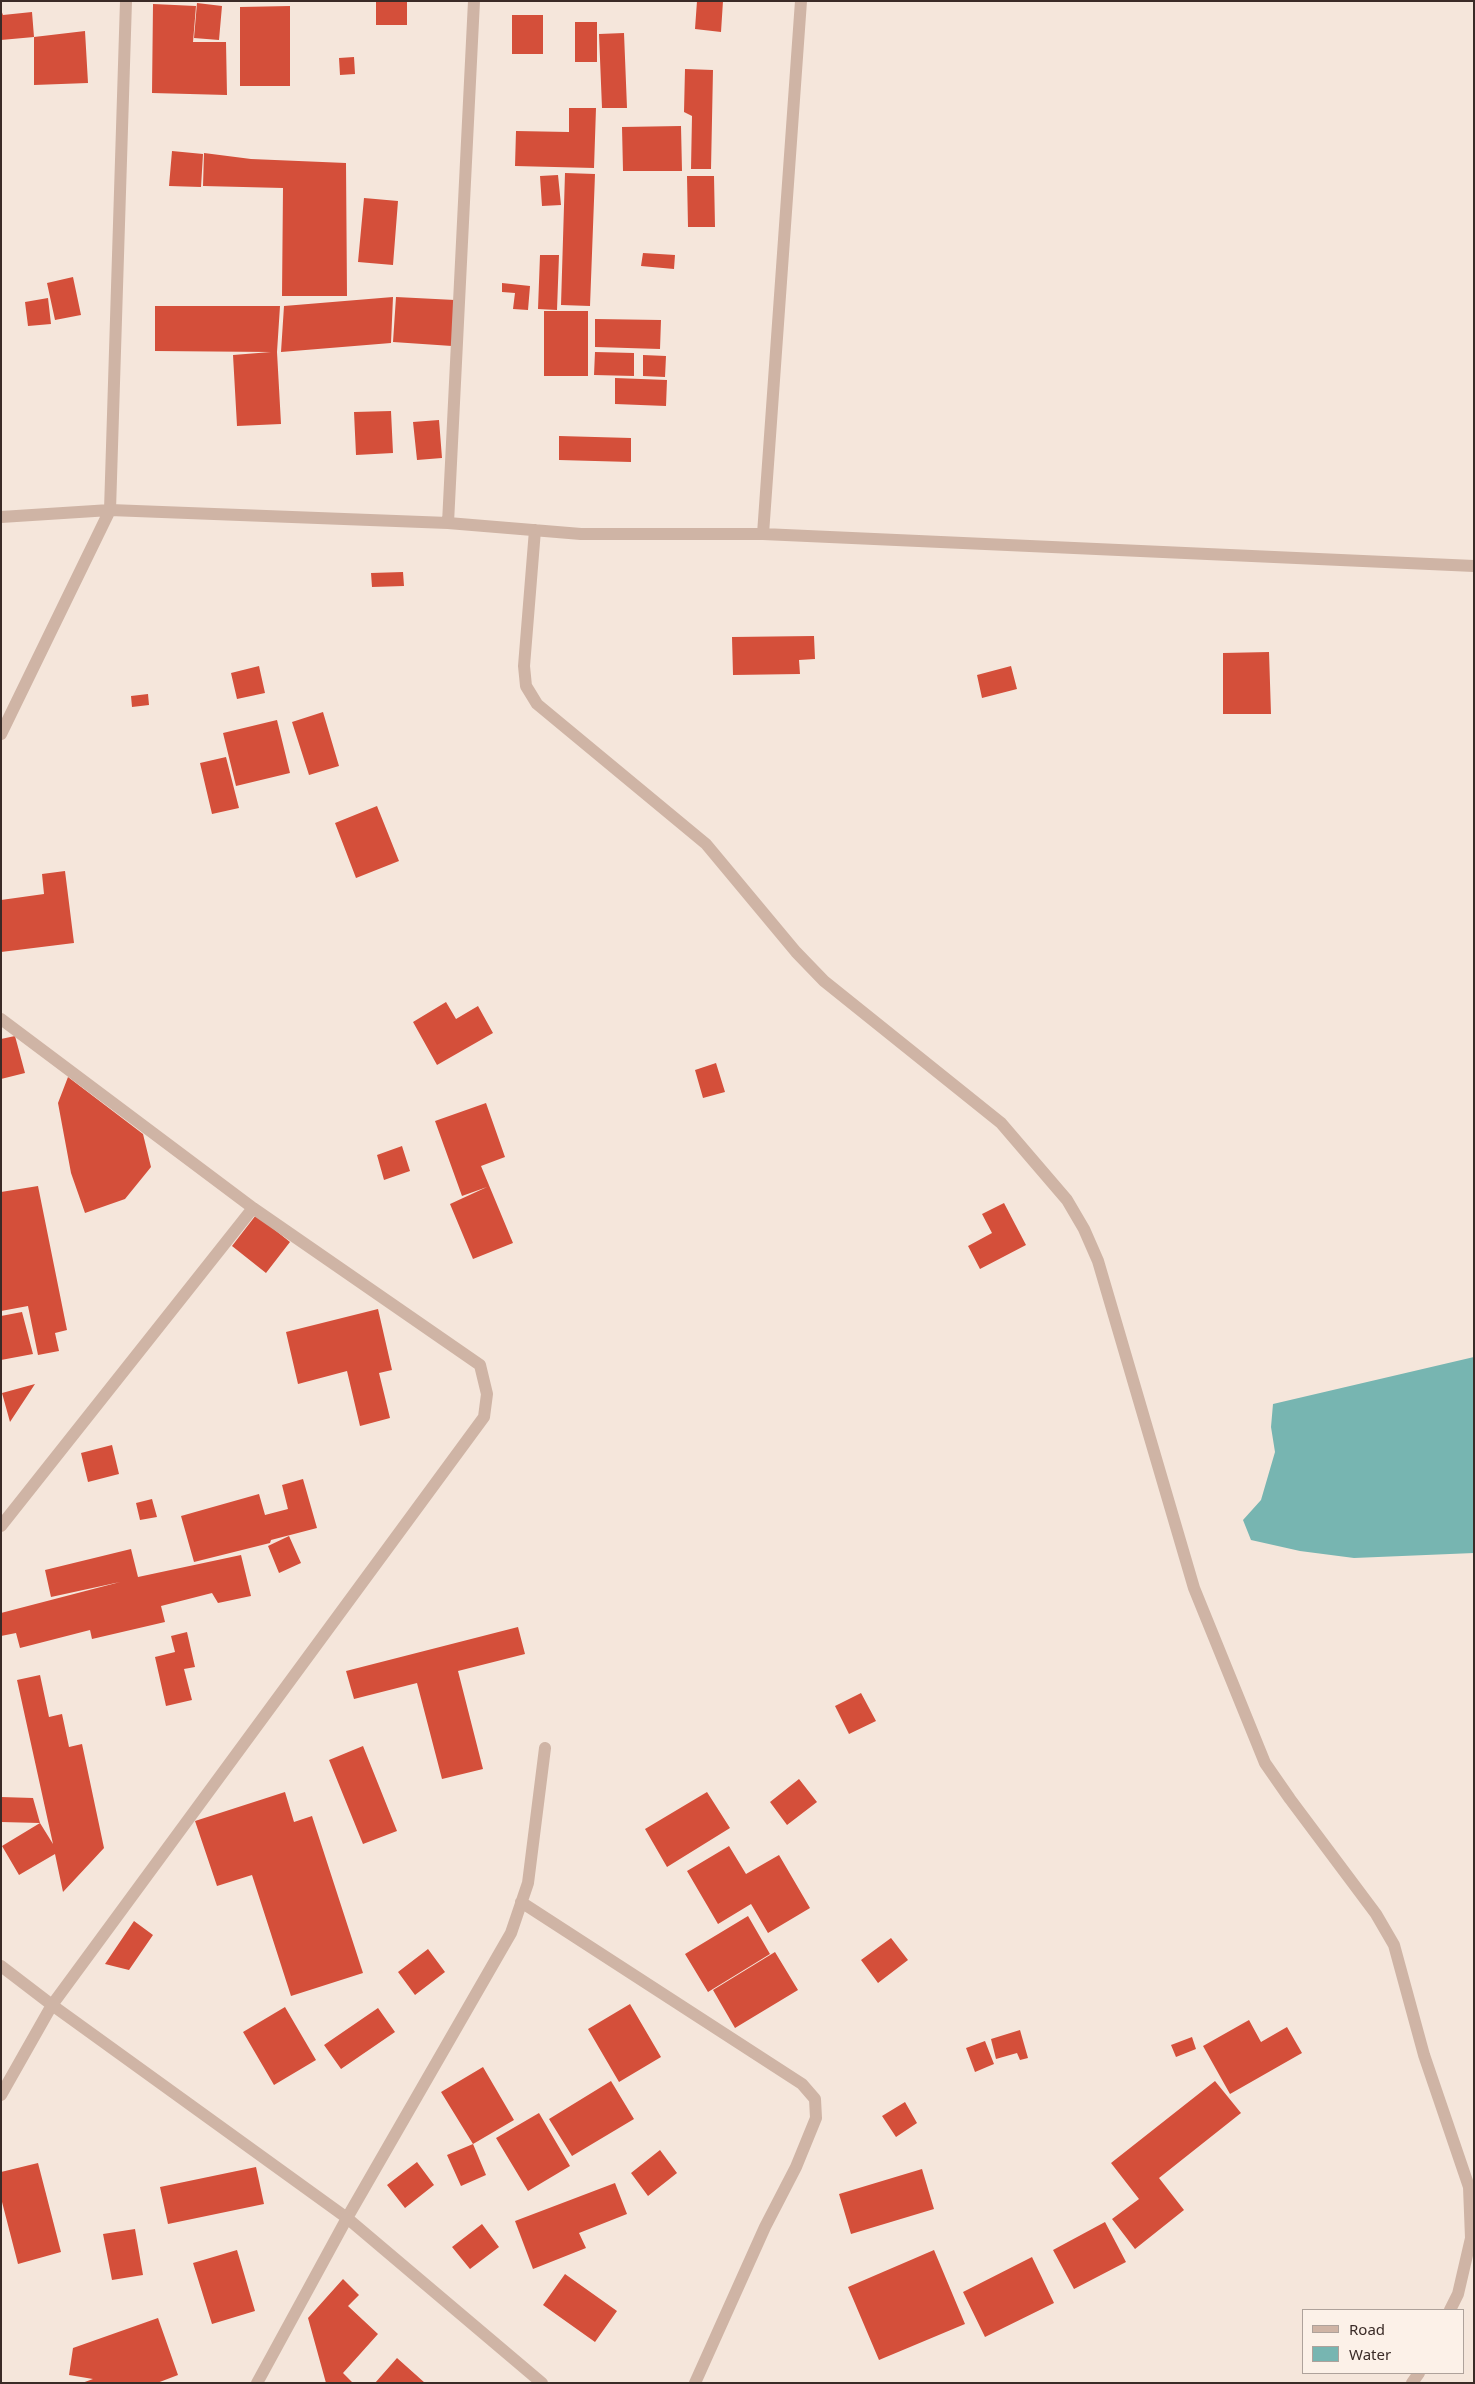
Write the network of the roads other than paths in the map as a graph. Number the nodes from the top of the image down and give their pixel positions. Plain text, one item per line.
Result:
1 (126, 1) edge
2 (474, 1) edge
3 (801, 1) edge
4 (110, 510) junction
5 (1, 517) edge
6 (448, 523) junction
7 (535, 530) junction
8 (764, 534) junction
9 (1474, 566) edge
10 (1, 734) edge
11 (1, 1019) edge
12 (253, 1208) junction
13 (1, 1526) edge
14 (545, 1748) dead end
15 (521, 1902) junction
16 (1, 1966) edge
17 (52, 2005) junction
18 (1, 2095) edge
19 (347, 2218) junction
20 (1450, 2309) edge
21 (257, 2383) edge
22 (542, 2383) edge
23 (696, 2383) edge

1 - 4 street
2 - 6 street
3 - 8 street
4 - 5 street
4 - 6 street
4 - 10 street
6 - 7 street
7 - 8 street
7 - 20 street
8 - 9 street
11 - 12 street
12 - 13 street
12 - 17 street
14 - 15 street
15 - 19 street
15 - 23 street
16 - 17 street
17 - 18 street
17 - 19 street
19 - 21 street
19 - 22 street

